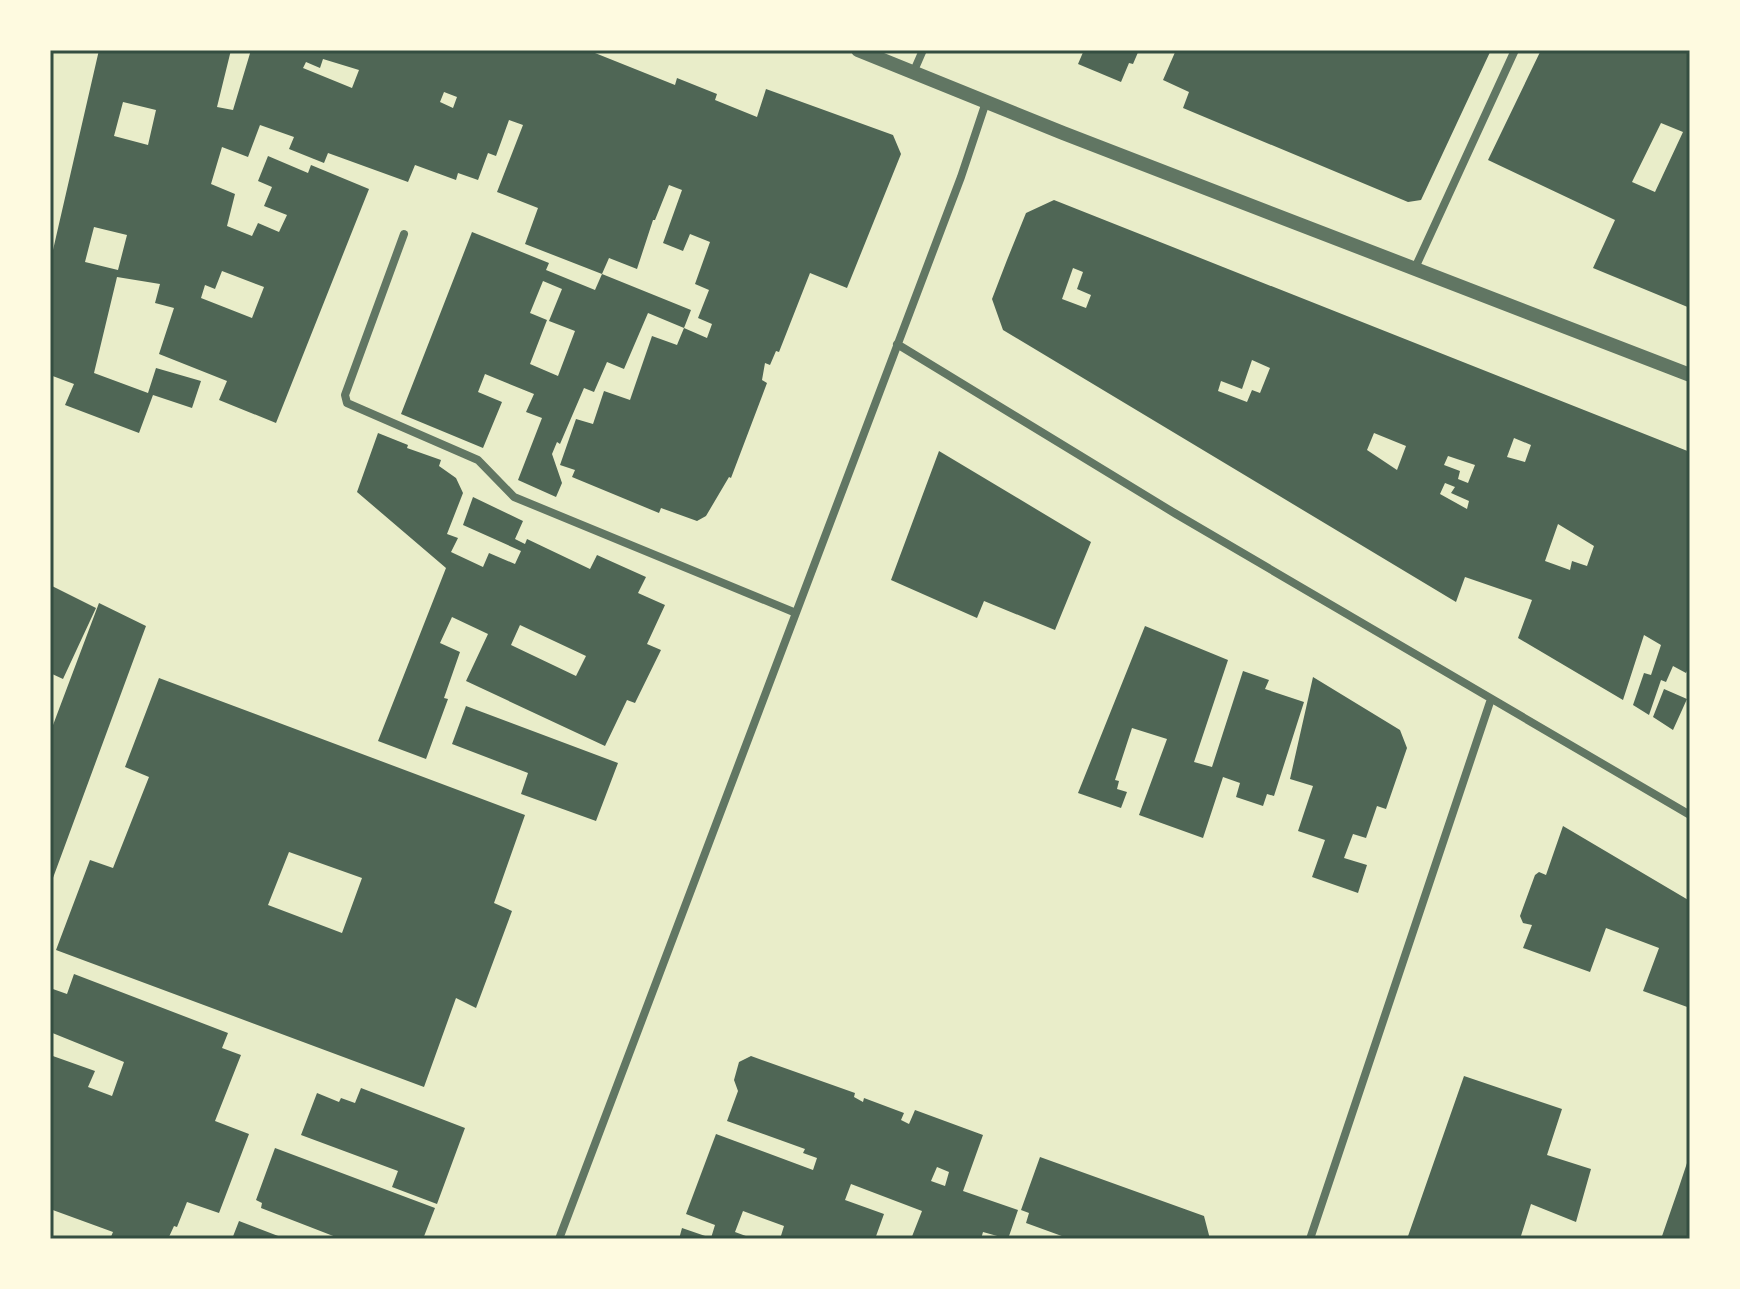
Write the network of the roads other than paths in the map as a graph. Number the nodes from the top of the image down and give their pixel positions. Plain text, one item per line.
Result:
1 (858, 50) edge
2 (923, 50) edge
3 (1515, 50) edge
4 (913, 74) junction
5 (986, 102) junction
6 (404, 234) dead end
7 (1415, 268) junction
8 (897, 344) junction
9 (1690, 375) edge
10 (796, 613) junction
11 (1491, 699) junction
12 (1690, 815) edge
13 (559, 1239) edge
14 (1310, 1239) edge

1 - 4 street
2 - 4 street
3 - 7 street
4 - 5 street
5 - 7 street
5 - 8 street
6 - 10 street
7 - 9 street
8 - 10 street
8 - 11 street
10 - 13 street
11 - 12 street
11 - 14 street

